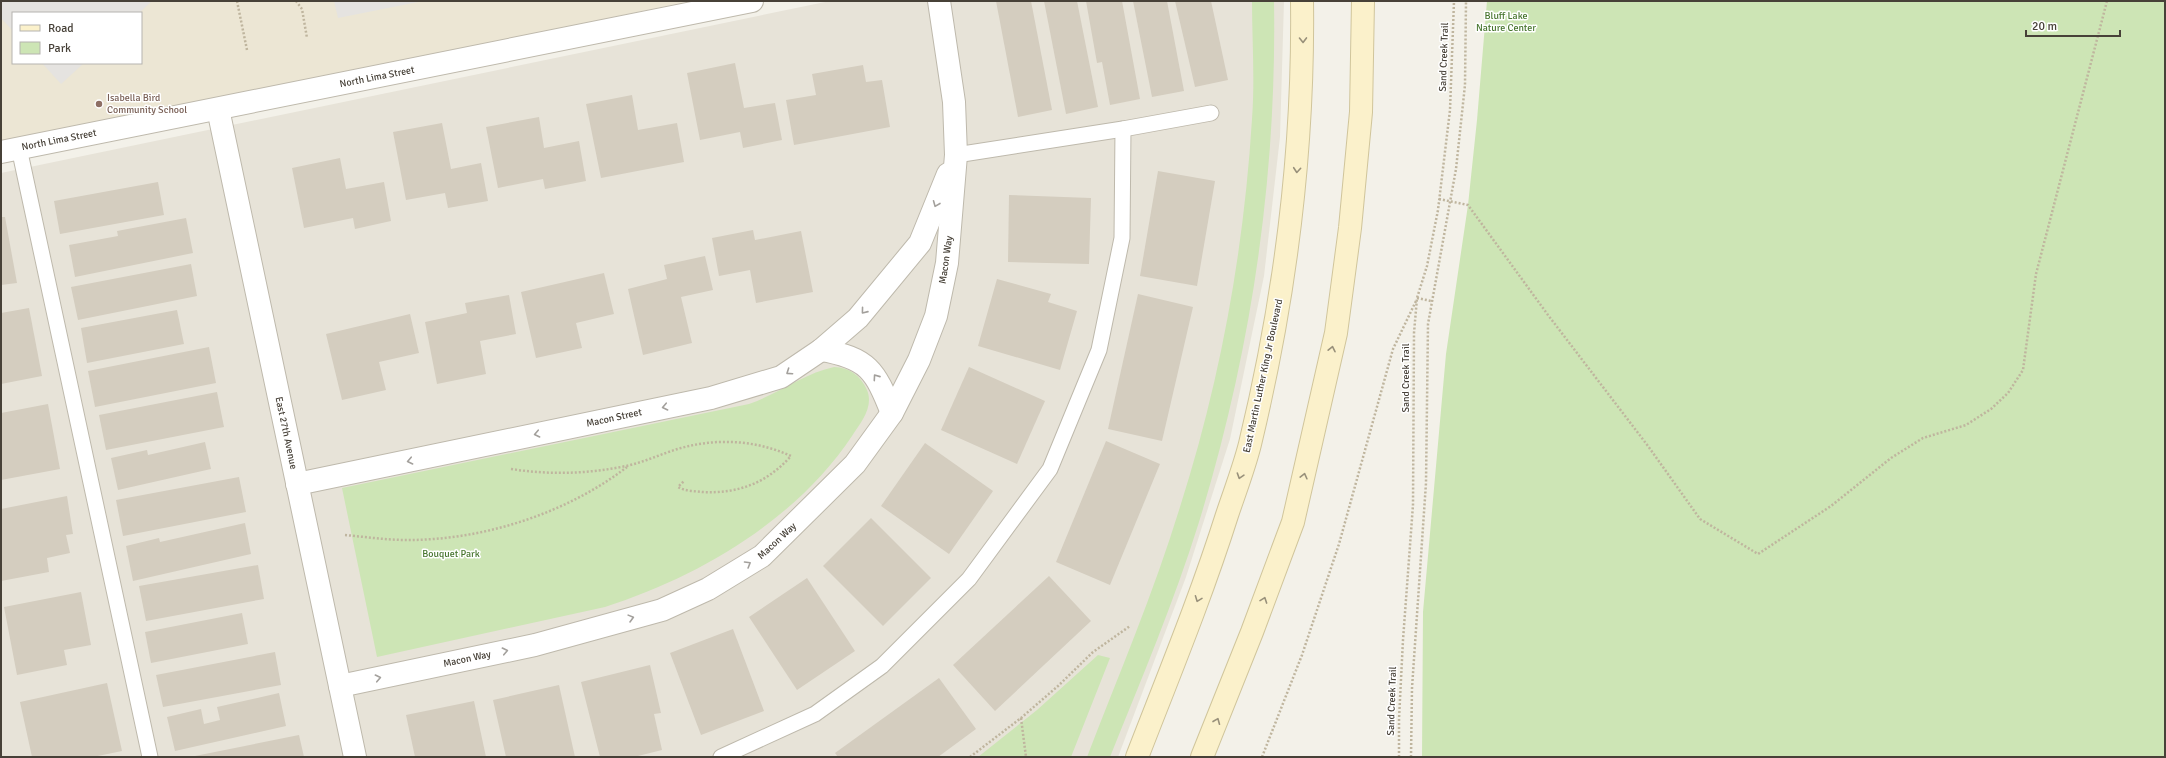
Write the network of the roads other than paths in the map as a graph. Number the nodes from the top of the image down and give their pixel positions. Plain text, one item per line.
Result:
1 (752, 1) edge
2 (939, 1) edge
3 (1302, 1) edge
4 (1363, 1) edge
5 (218, 109) junction
6 (1211, 112) dead end
7 (1123, 129) junction
8 (10, 150) edge
9 (956, 155) junction
10 (821, 350) junction
11 (892, 412) junction
12 (297, 484) junction
13 (340, 686) junction
14 (150, 757) edge
15 (355, 757) edge
16 (721, 757) edge
17 (1137, 757) edge
18 (1202, 757) edge

1 - 5 street, North Lima Street
2 - 9 street, Macon Way
3 -> 17 main road, East Martin Luther King Jr Boulevard
18 -> 4 main road
5 - 8 street, North Lima Street
5 - 12 street, East 27th Avenue
6 - 7 lane
7 - 9 lane
7 - 16 lane
8 - 14 lane
9 -> 10 street, Macon Way
9 - 11 street, Macon Way
11 -> 10 street
10 -> 12 street, Macon Street
13 -> 11 street, Macon Way
12 - 13 street, East 27th Avenue
13 - 15 street, East 27th Avenue

